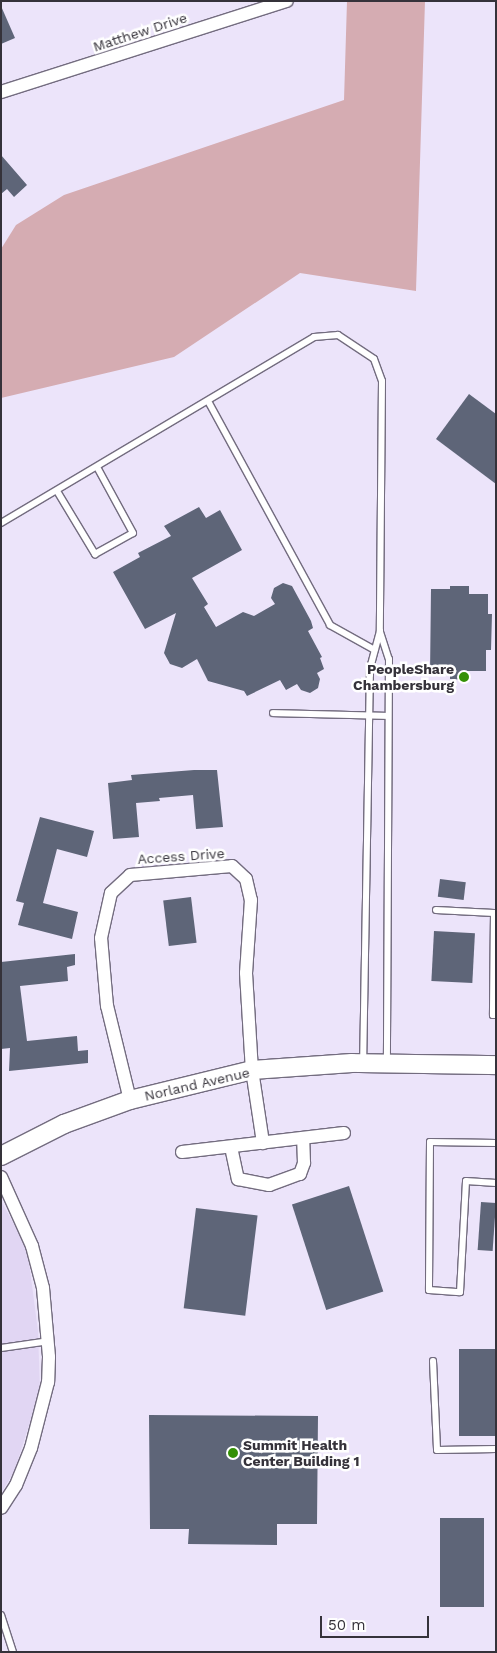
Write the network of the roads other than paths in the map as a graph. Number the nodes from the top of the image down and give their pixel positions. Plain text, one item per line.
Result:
1 (288, 1) edge
2 (1, 92) edge
3 (208, 401) junction
4 (97, 467) junction
5 (57, 491) junction
6 (1, 523) edge
7 (380, 631) junction
8 (375, 650) junction
9 (273, 713) dead end
10 (369, 714) junction
11 (388, 716) junction
12 (436, 910) dead end
13 (496, 1015) edge
14 (363, 1063) junction
15 (387, 1064) junction
16 (496, 1065) edge
17 (252, 1070) junction
18 (130, 1100) junction
19 (344, 1132) dead end
20 (303, 1138) junction
21 (496, 1142) edge
22 (263, 1143) junction
23 (231, 1147) junction
24 (182, 1152) dead end
25 (1, 1156) edge
26 (1, 1177) edge
27 (496, 1183) edge
28 (49, 1341) junction
29 (1, 1348) edge
30 (433, 1361) dead end
31 (496, 1449) edge
32 (1, 1508) edge
33 (1, 1615) edge
34 (13, 1652) edge

1 - 2 street, Matthew Drive
3 - 4 lane
3 - 7 lane
3 - 8 lane
4 - 5 lane
4 - 5 lane
5 - 6 lane
7 - 8 lane
7 - 11 lane
8 - 10 lane
9 - 10 lane
10 - 11 lane
10 - 14 lane
11 - 15 lane
12 - 13 lane
14 - 15 main road, Norland Avenue
14 - 17 main road, Norland Avenue
15 - 16 main road, Norland Avenue
17 - 18 main road, Norland Avenue
17 - 18 street, Access Drive
17 - 22 street, Access Drive
18 - 25 main road, Norland Avenue
19 - 20 street
20 - 22 street
20 - 23 street
21 - 27 lane
22 - 23 street
23 - 24 street
26 - 28 street
28 - 29 lane
28 - 32 street
30 - 31 lane
33 - 34 lane

